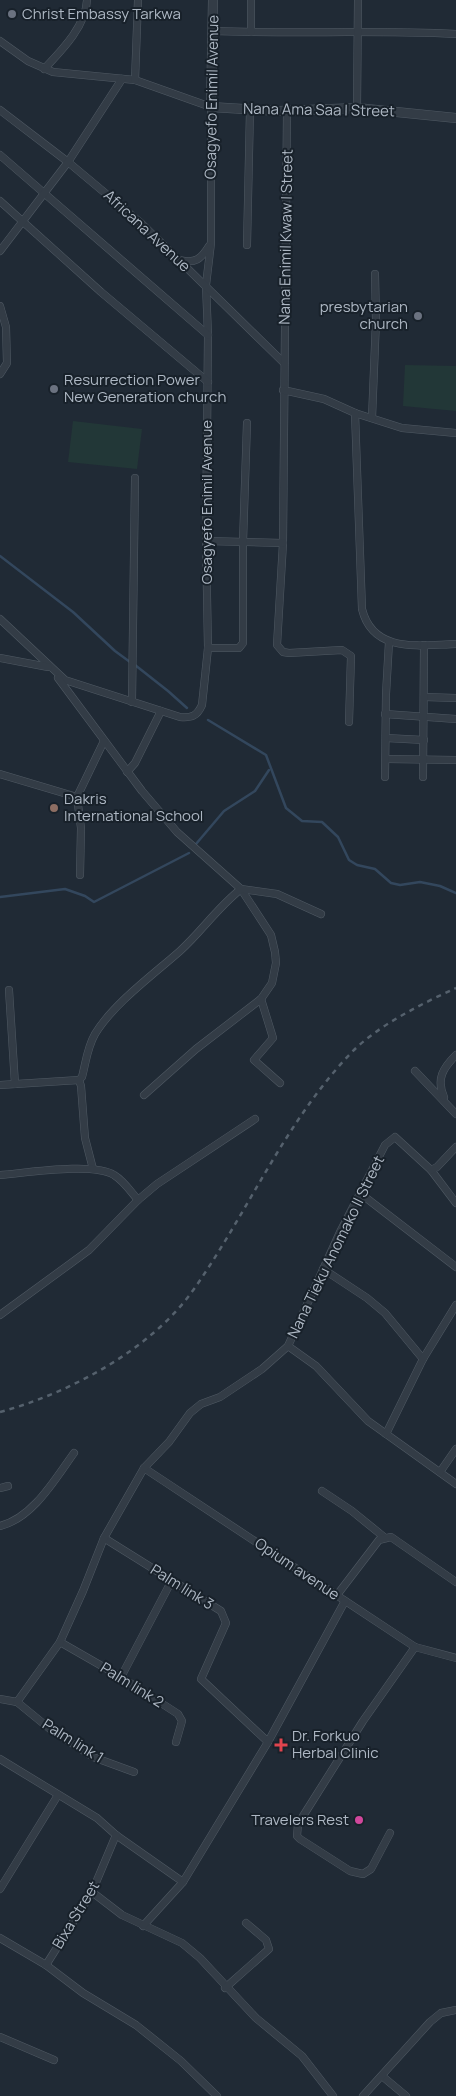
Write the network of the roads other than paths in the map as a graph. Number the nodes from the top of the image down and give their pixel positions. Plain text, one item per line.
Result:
1 (87, 0) edge
2 (138, 0) edge
3 (213, 0) edge
4 (251, 0) edge
5 (358, 0) edge
6 (213, 31) junction
7 (251, 32) junction
8 (357, 32) junction
9 (456, 34) edge
10 (0, 41) edge
11 (44, 69) junction
12 (122, 79) junction
13 (135, 80) junction
14 (211, 107) junction
15 (357, 108) junction
16 (0, 110) edge
17 (250, 110) junction
18 (287, 111) junction
19 (456, 118) edge
20 (0, 155) edge
21 (68, 162) junction
22 (44, 194) junction
23 (0, 201) edge
24 (23, 222) junction
25 (211, 243) junction
26 (247, 245) dead end
27 (0, 252) edge
28 (180, 260) junction
29 (375, 274) dead end
30 (206, 285) junction
31 (0, 306) edge
32 (208, 335) junction
33 (284, 363) junction
34 (0, 374) edge
35 (208, 382) junction
36 (284, 390) junction
37 (355, 413) junction
38 (372, 418) junction
39 (247, 423) dead end
40 (456, 433) edge
41 (135, 478) dead end
42 (206, 541) junction
43 (243, 542) junction
44 (283, 543) junction
45 (0, 619) edge
46 (389, 642) junction
47 (456, 644) edge
48 (424, 645) junction
49 (208, 648) junction
50 (0, 658) edge
51 (49, 667) junction
52 (55, 673) junction
53 (424, 696) junction
54 (456, 698) edge
55 (132, 702) junction
56 (161, 711) junction
57 (385, 714) junction
58 (424, 717) junction
59 (456, 719) edge
60 (350, 722) dead end
61 (386, 738) junction
62 (424, 740) junction
63 (104, 741) junction
64 (386, 759) junction
65 (424, 760) junction
66 (456, 760) edge
67 (127, 772) junction
68 (0, 774) edge
69 (385, 777) dead end
70 (424, 777) dead end
71 (76, 797) junction
72 (80, 875) dead end
73 (241, 889) junction
74 (322, 914) dead end
75 (8, 990) dead end
76 (262, 1000) junction
77 (456, 1055) edge
78 (415, 1071) dead end
79 (79, 1080) junction
80 (280, 1083) dead end
81 (15, 1084) junction
82 (0, 1085) edge
83 (144, 1095) dead end
84 (445, 1100) junction
85 (456, 1114) edge
86 (255, 1119) dead end
87 (456, 1147) edge
88 (93, 1169) junction
89 (431, 1170) junction
90 (0, 1174) edge
91 (361, 1194) junction
92 (138, 1200) junction
93 (456, 1203) edge
94 (456, 1267) edge
95 (323, 1269) junction
96 (456, 1305) edge
97 (0, 1315) edge
98 (288, 1346) junction
99 (423, 1360) junction
100 (386, 1434) junction
101 (456, 1449) edge
102 (74, 1453) dead end
103 (144, 1468) junction
104 (440, 1472) junction
105 (456, 1484) edge
106 (8, 1486) dead end
107 (0, 1488) edge
108 (322, 1491) dead end
109 (0, 1526) edge
110 (384, 1537) junction
111 (104, 1538) junction
112 (172, 1580) junction
113 (456, 1582) edge
114 (337, 1595) junction
115 (345, 1601) junction
116 (60, 1642) junction
117 (415, 1647) junction
118 (456, 1658) edge
119 (121, 1677) junction
120 (0, 1699) edge
121 (17, 1702) junction
122 (176, 1742) dead end
123 (268, 1742) junction
124 (0, 1759) edge
125 (134, 1772) dead end
126 (58, 1794) junction
127 (390, 1833) dead end
128 (116, 1835) junction
129 (182, 1882) junction
130 (0, 1889) edge
131 (92, 1892) junction
132 (246, 1923) dead end
133 (143, 1926) junction
134 (0, 1938) edge
135 (46, 1965) junction
136 (226, 1988) junction
137 (456, 2010) edge
138 (0, 2037) edge
139 (54, 2060) dead end
140 (382, 2076) junction
141 (217, 2096) edge
142 (333, 2096) edge
143 (362, 2096) edge
144 (406, 2096) edge

1 - 11 street
2 - 13 street
3 - 6 street, Osagyefo Enimil Avenue
4 - 7 street
5 - 8 street
6 - 7 street
6 - 14 street, Osagyefo Enimil Avenue
7 - 8 street
8 - 9 street
8 - 15 street
10 - 11 street
11 - 12 street
12 - 13 street
12 - 21 street
13 - 14 street
14 - 17 street, Nana Ama Saa I Street
14 - 25 street, Osagyefo Enimil Avenue
15 - 18 street, Nana Ama Saa I Street
15 - 19 street, Nana Ama Saa I Street
16 - 21 street, Africana Avenue
17 - 18 street, Nana Ama Saa I Street
17 - 26 street
18 - 33 street, Nana Enimil Kwaw I Street
20 - 22 street
21 - 22 street
21 - 28 street, Africana Avenue
22 - 24 street
22 - 32 street
23 - 24 street
24 - 27 street
24 - 35 street
25 - 28 street
25 - 30 street, Osagyefo Enimil Avenue
28 - 30 street, Africana Avenue
29 - 38 street
30 - 32 street, Osagyefo Enimil Avenue
30 - 33 street, Africana Avenue
31 - 34 street
32 - 35 street, Osagyefo Enimil Avenue
33 - 36 street, Nana Enimil Kwaw I Street
35 - 42 street, Osagyefo Enimil Avenue
36 - 37 street
36 - 44 street, Nana Enimil Kwaw I Street
37 - 38 street
37 - 46 street
38 - 40 street
39 - 43 street
41 - 55 street
42 - 43 street
42 - 49 street, Osagyefo Enimil Avenue
43 - 44 street
43 - 49 street
44 - 60 street, Nana Enimil Kwaw I Street
45 - 51 street, Osagyefo Enimil Avenue
46 - 48 street
46 - 57 street
47 - 48 street
48 - 53 street
49 - 56 street, Osagyefo Enimil Avenue
50 - 51 street
51 - 52 street, Osagyefo Enimil Avenue
52 - 55 street, Osagyefo Enimil Avenue
52 - 63 street
53 - 54 street
53 - 58 street
55 - 56 street, Osagyefo Enimil Avenue
56 - 67 street
57 - 58 street
57 - 61 street
58 - 59 street
58 - 62 street
61 - 62 street
61 - 64 street
62 - 65 street
63 - 67 street
63 - 71 street
64 - 65 street
64 - 69 street
65 - 66 street
65 - 70 street
67 - 73 street
68 - 71 street
71 - 72 street
73 - 74 street
73 - 76 street
73 - 79 street
75 - 81 street
76 - 80 street
76 - 83 street
77 - 84 street
78 - 84 street
79 - 81 street
79 - 88 street
81 - 82 street
84 - 85 street
86 - 92 street
87 - 89 street
88 - 90 street
88 - 92 street
89 - 91 street, Nana Tieku Anomako II Street
89 - 93 street
91 - 94 street
91 - 95 street, Nana Tieku Anomako II Street
92 - 97 street
95 - 98 street, Nana Tieku Anomako II Street
95 - 99 street
96 - 99 street
98 - 100 street
98 - 103 street, Nana Tieku Anomako II Street
99 - 100 street
100 - 104 street
101 - 104 street
102 - 109 street
103 - 111 street, Nana Tieku Anomako II Street
103 - 114 street, Opium avenue
104 - 105 street
106 - 107 street
108 - 110 street
110 - 113 street
110 - 114 street
111 - 112 street, Palm link 3
111 - 116 street, Nana Tieku Anomako II Street
112 - 119 street
112 - 123 street, Palm link 3
114 - 115 street, Opium avenue
115 - 117 street, Opium avenue
115 - 123 street
116 - 119 street, Palm link 2
116 - 121 street, Nana Tieku Anomako II Street
117 - 118 street, Opium avenue
117 - 127 street
119 - 122 street, Palm link 2
120 - 121 street
121 - 125 street, Palm link 1
123 - 129 street
124 - 126 street
126 - 128 street
126 - 130 street
128 - 129 street
128 - 131 street, Bixa Street
129 - 133 street
131 - 133 street
131 - 135 street, Bixa Street
132 - 136 street
133 - 136 street
134 - 135 street
135 - 141 street
136 - 142 street
137 - 140 street
138 - 139 street
140 - 143 street
140 - 144 street

